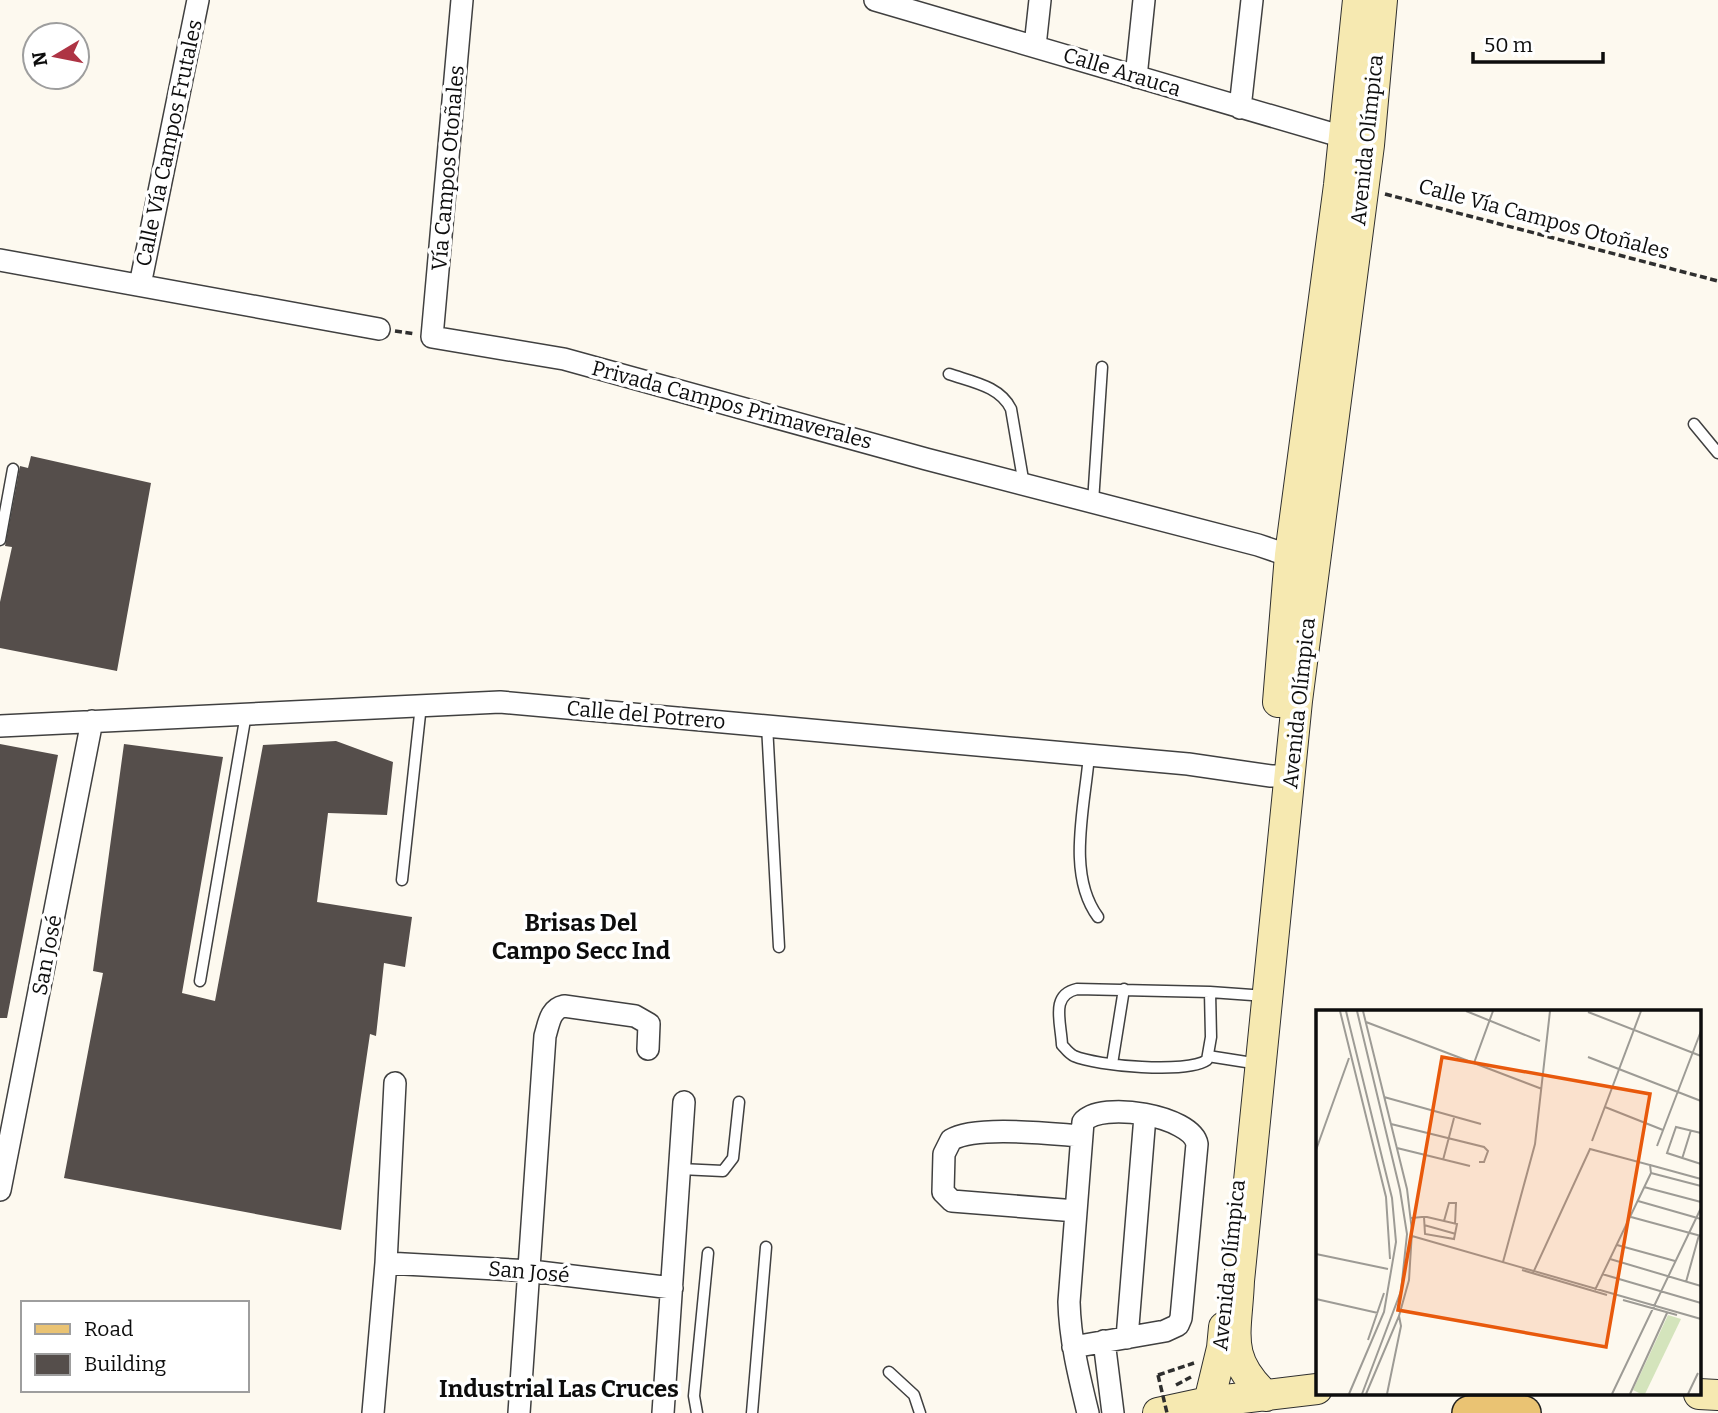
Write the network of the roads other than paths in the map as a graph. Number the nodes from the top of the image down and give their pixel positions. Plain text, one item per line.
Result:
1 (198, 0) edge
2 (462, 0) edge
3 (875, 0) edge
4 (1040, 0) edge
5 (1144, 0) edge
6 (1252, 0) edge
7 (1358, 0) edge
8 (1382, 0) edge
9 (1035, 46) junction
10 (1136, 77) junction
11 (1240, 108) junction
12 (1356, 141) junction
13 (0, 260) edge
14 (139, 285) junction
15 (379, 329) road end
16 (432, 337) joint
17 (1102, 367) dead end
18 (949, 374) dead end
19 (1694, 424) dead end
20 (1718, 453) edge
21 (13, 469) dead end
22 (1024, 485) junction
23 (1093, 502) junction
24 (0, 540) edge
25 (1302, 561) junction
26 (421, 704) junction
27 (246, 714) junction
28 (92, 721) junction
29 (767, 725) junction
30 (0, 726) edge
31 (1089, 755) junction
32 (1281, 776) junction
33 (402, 880) dead end
34 (1098, 917) dead end
35 (779, 947) dead end
36 (200, 981) dead end
37 (1124, 989) junction
38 (1210, 992) junction
39 (1262, 995) junction
40 (648, 1049) dead end
41 (1208, 1056) junction
42 (1255, 1063) junction
43 (1112, 1064) junction
44 (395, 1083) dead end
45 (684, 1102) dead end
46 (739, 1102) dead end
47 (1145, 1116) junction
48 (1081, 1136) junction
49 (680, 1169) junction
50 (0, 1190) edge
51 (1076, 1211) junction
52 (766, 1247) dead end
53 (708, 1253) dead end
54 (386, 1263) junction
55 (530, 1271) junction
56 (673, 1288) junction
57 (1127, 1338) junction
58 (1104, 1341) junction
59 (1073, 1347) junction
60 (889, 1372) dead end
61 (1316, 1390) edge
62 (1700, 1394) edge
63 (1718, 1395) edge
64 (1266, 1396) junction
65 (1209, 1402) junction
66 (1167, 1411) edge
67 (373, 1413) edge
68 (519, 1413) edge
69 (663, 1413) edge
70 (697, 1413) edge
71 (752, 1413) edge
72 (920, 1413) edge
73 (1088, 1413) edge
74 (1113, 1413) edge
75 (1469, 1413) edge
76 (1524, 1413) edge

1 - 14 street, Calle Vía Campos Frutales
2 - 16 street, Vía Campos Otoñales
3 - 9 street, Calle Arauca
4 - 9 street
5 - 10 street
6 - 11 street
7 - 12 street, Avenida Olímpica
8 - 12 street, Avenida Olímpica
9 - 10 street, Calle Arauca
10 - 11 street, Calle Arauca
11 - 12 street, Calle Arauca
12 - 25 street, Avenida Olímpica
12 - 25 street, Avenida Olímpica
13 - 14 street
14 - 15 street
16 - 22 street, Privada Campos Primaverales
17 - 23 lane
18 - 22 lane
19 - 20 lane
21 - 24 lane
22 - 23 street, Privada Campos Primaverales
23 - 25 street, Privada Campos Primaverales
25 - 32 street, Avenida Olímpica
26 - 27 street, Calle del Potrero
26 - 29 street, Calle del Potrero
26 - 33 lane
27 - 28 street, Calle del Potrero
27 - 36 lane
28 - 30 street, Calle del Potrero
28 - 50 street, San José
29 - 31 street, Calle del Potrero
29 - 35 lane
31 - 32 street, Calle del Potrero
31 - 34 lane
32 - 39 street, Avenida Olímpica
37 - 38 lane
37 - 43 lane
37 - 43 lane
38 - 39 lane
38 - 41 lane
39 - 42 street, Avenida Olímpica
40 - 55 street
41 - 42 lane
41 - 43 lane
42 - 64 street, Avenida Olímpica
42 - 65 street, Avenida Olímpica
44 - 54 street
45 - 49 street
46 - 49 lane
47 - 48 street
47 - 57 street
47 - 57 street
48 - 51 street
48 - 51 street
49 - 56 street
51 - 59 street
52 - 71 lane
53 - 70 lane
54 - 55 street, San José
54 - 67 street
55 - 56 street, San José
55 - 68 street
56 - 69 street
57 - 58 street
58 - 59 street
58 - 74 street
59 - 73 street
60 - 72 lane
61 - 64 street
62 - 63 street
64 - 65 street
65 - 66 street
75 - 76 main road

